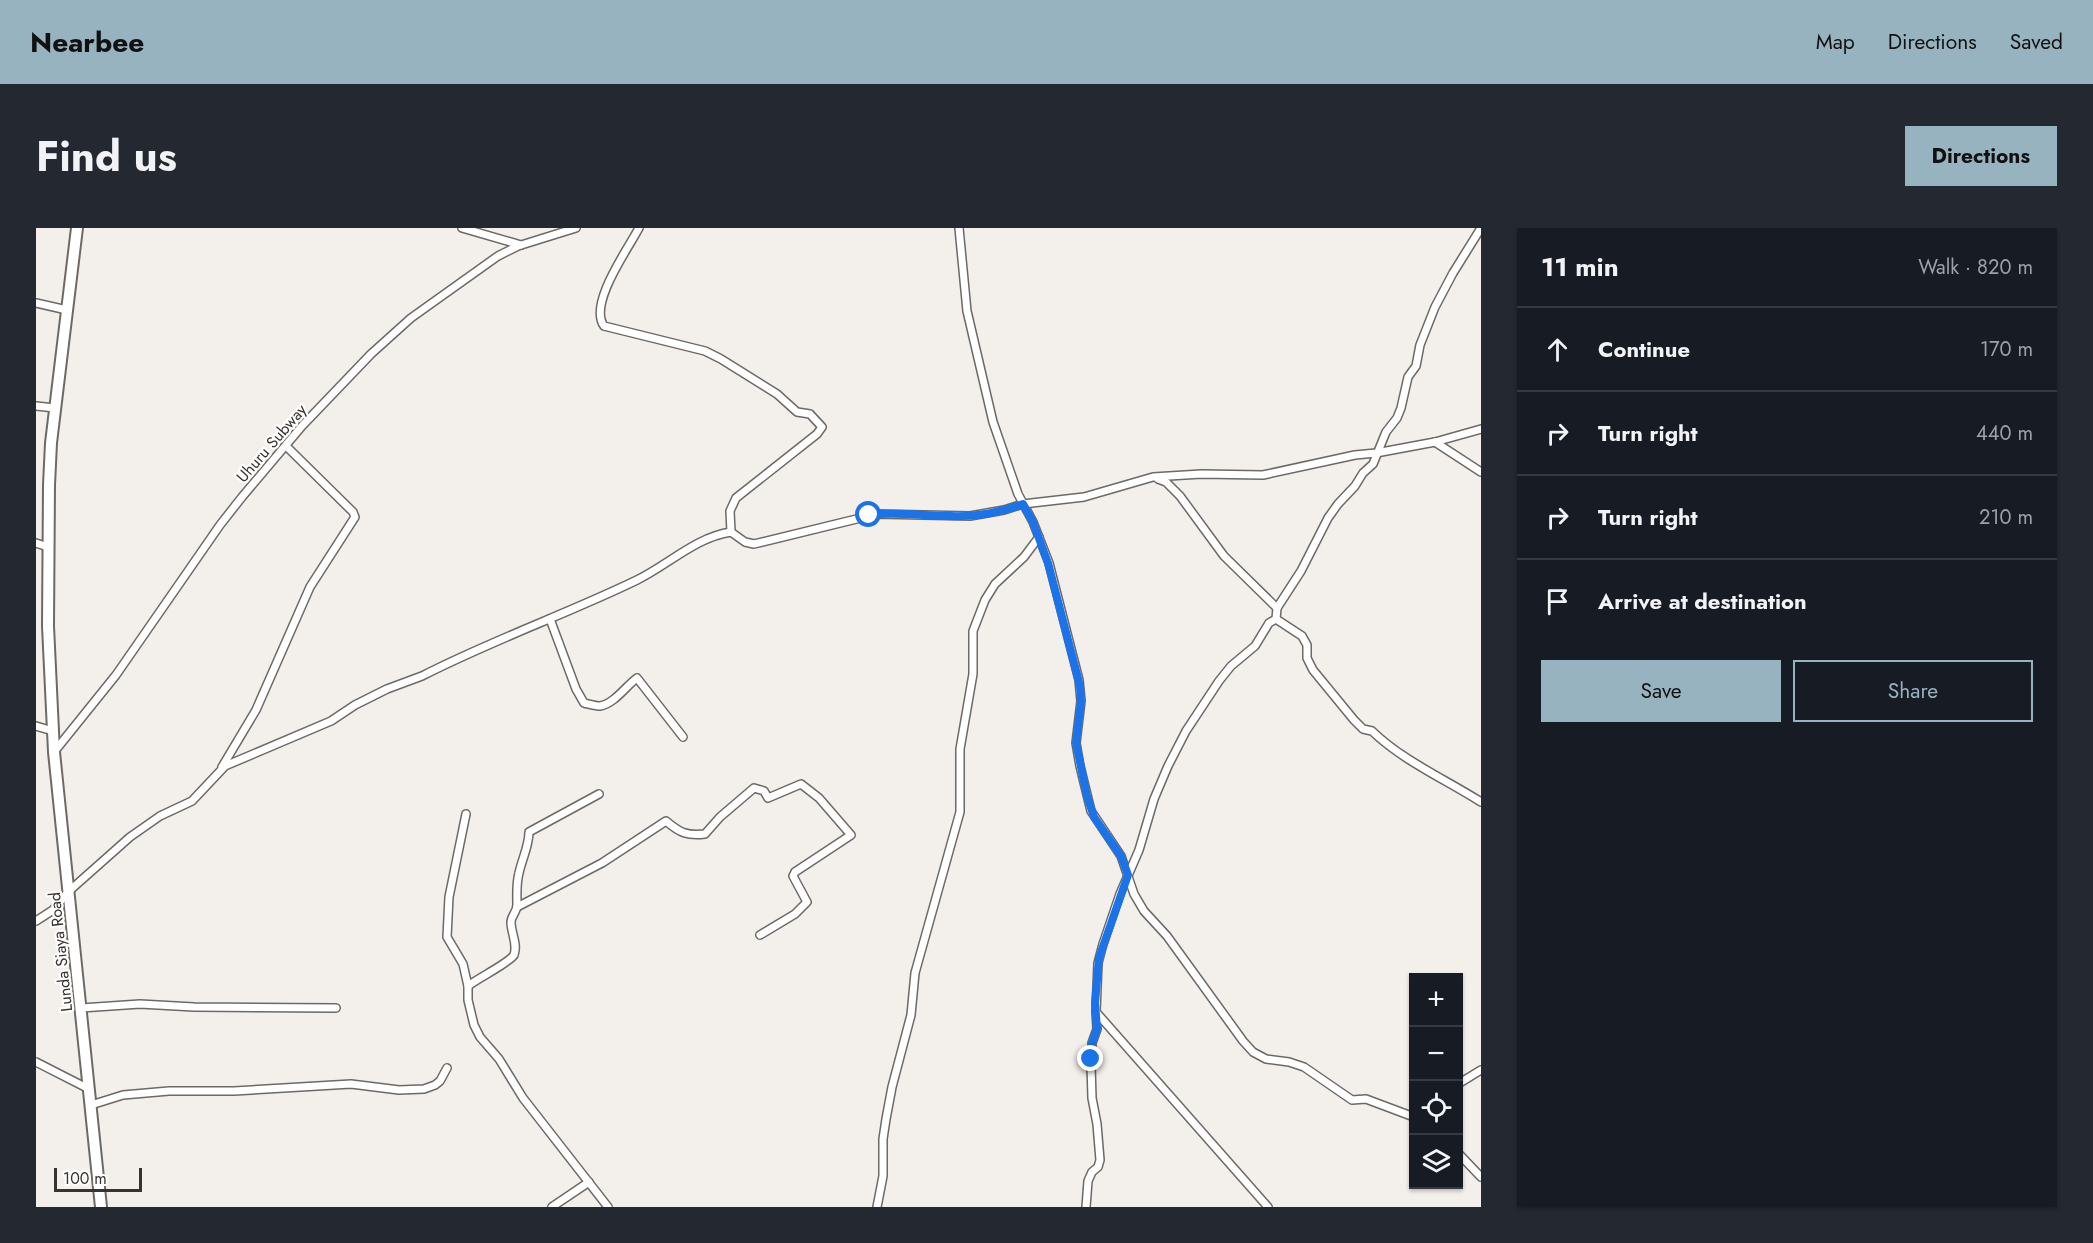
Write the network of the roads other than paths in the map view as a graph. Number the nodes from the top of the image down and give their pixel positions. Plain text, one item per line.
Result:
1 (77, 228) edge
2 (462, 228) edge
3 (552, 228) edge
4 (576, 228) edge
5 (639, 228) edge
6 (959, 228) edge
7 (1481, 228) edge
8 (547, 238) junction
9 (521, 245) junction
10 (36, 303) edge
11 (67, 310) junction
12 (36, 406) edge
13 (55, 408) junction
14 (1481, 429) edge
15 (1435, 442) junction
16 (286, 446) junction
17 (1376, 453) junction
18 (1481, 472) edge
19 (1153, 477) junction
20 (1023, 504) junction
21 (731, 532) junction
22 (1039, 537) junction
23 (36, 543) edge
24 (48, 547) junction
25 (1277, 608) junction
26 (550, 619) junction
27 (1276, 619) junction
28 (36, 726) edge
29 (53, 732) junction
30 (683, 737) dead end
31 (54, 752) junction
32 (220, 769) junction
33 (599, 794) dead end
34 (1481, 802) edge
35 (466, 813) dead end
36 (1128, 875) junction
37 (68, 892) junction
38 (517, 907) junction
39 (36, 921) edge
40 (760, 935) dead end
41 (468, 986) junction
42 (81, 1008) junction
43 (336, 1008) dead end
44 (1096, 1012) junction
45 (36, 1062) edge
46 (447, 1068) dead end
47 (1481, 1070) edge
48 (1463, 1081) edge
49 (89, 1089) junction
50 (91, 1106) junction
51 (1409, 1113) edge
52 (1404, 1114) junction
53 (1409, 1116) edge
54 (1463, 1158) edge
55 (1481, 1177) edge
56 (589, 1182) junction
57 (101, 1207) edge
58 (552, 1207) edge
59 (608, 1207) edge
60 (878, 1207) edge
61 (1086, 1207) edge
62 (1268, 1207) edge

1 - 11 main road, Lunda Siaya Road
2 - 9 street
3 - 8 street
4 - 8 street, Uhuru Subway
5 - 21 street
6 - 20 street
7 - 17 street
8 - 9 street, Uhuru Subway
9 - 16 street, Uhuru Subway
10 - 11 street
11 - 13 main road, Lunda Siaya Road
12 - 13 street
13 - 24 main road, Lunda Siaya Road
14 - 15 street
15 - 17 street
15 - 18 street
16 - 31 street, Uhuru Subway
16 - 32 street
17 - 19 street
17 - 25 street
19 - 20 street
19 - 25 street
20 - 21 street
20 - 22 street
21 - 26 street
22 - 36 street
22 - 60 street
23 - 24 street
24 - 29 main road, Lunda Siaya Road
25 - 27 street
26 - 30 street
26 - 32 street
27 - 34 street
27 - 36 street
28 - 29 street
29 - 31 main road, Lunda Siaya Road
31 - 37 main road, Lunda Siaya Road
32 - 37 street
33 - 38 street
35 - 41 street
36 - 44 street
36 - 52 street
37 - 39 street
37 - 42 main road, Lunda Siaya Road
38 - 40 street
38 - 41 street
41 - 56 street
42 - 43 street
42 - 49 main road, Lunda Siaya Road
44 - 61 street
44 - 62 street
45 - 49 street
46 - 50 street
47 - 48 street
49 - 50 main road, Lunda Siaya Road
50 - 57 main road, Lunda Siaya Road
51 - 52 street
52 - 53 street
54 - 55 street
56 - 58 street
56 - 59 street

